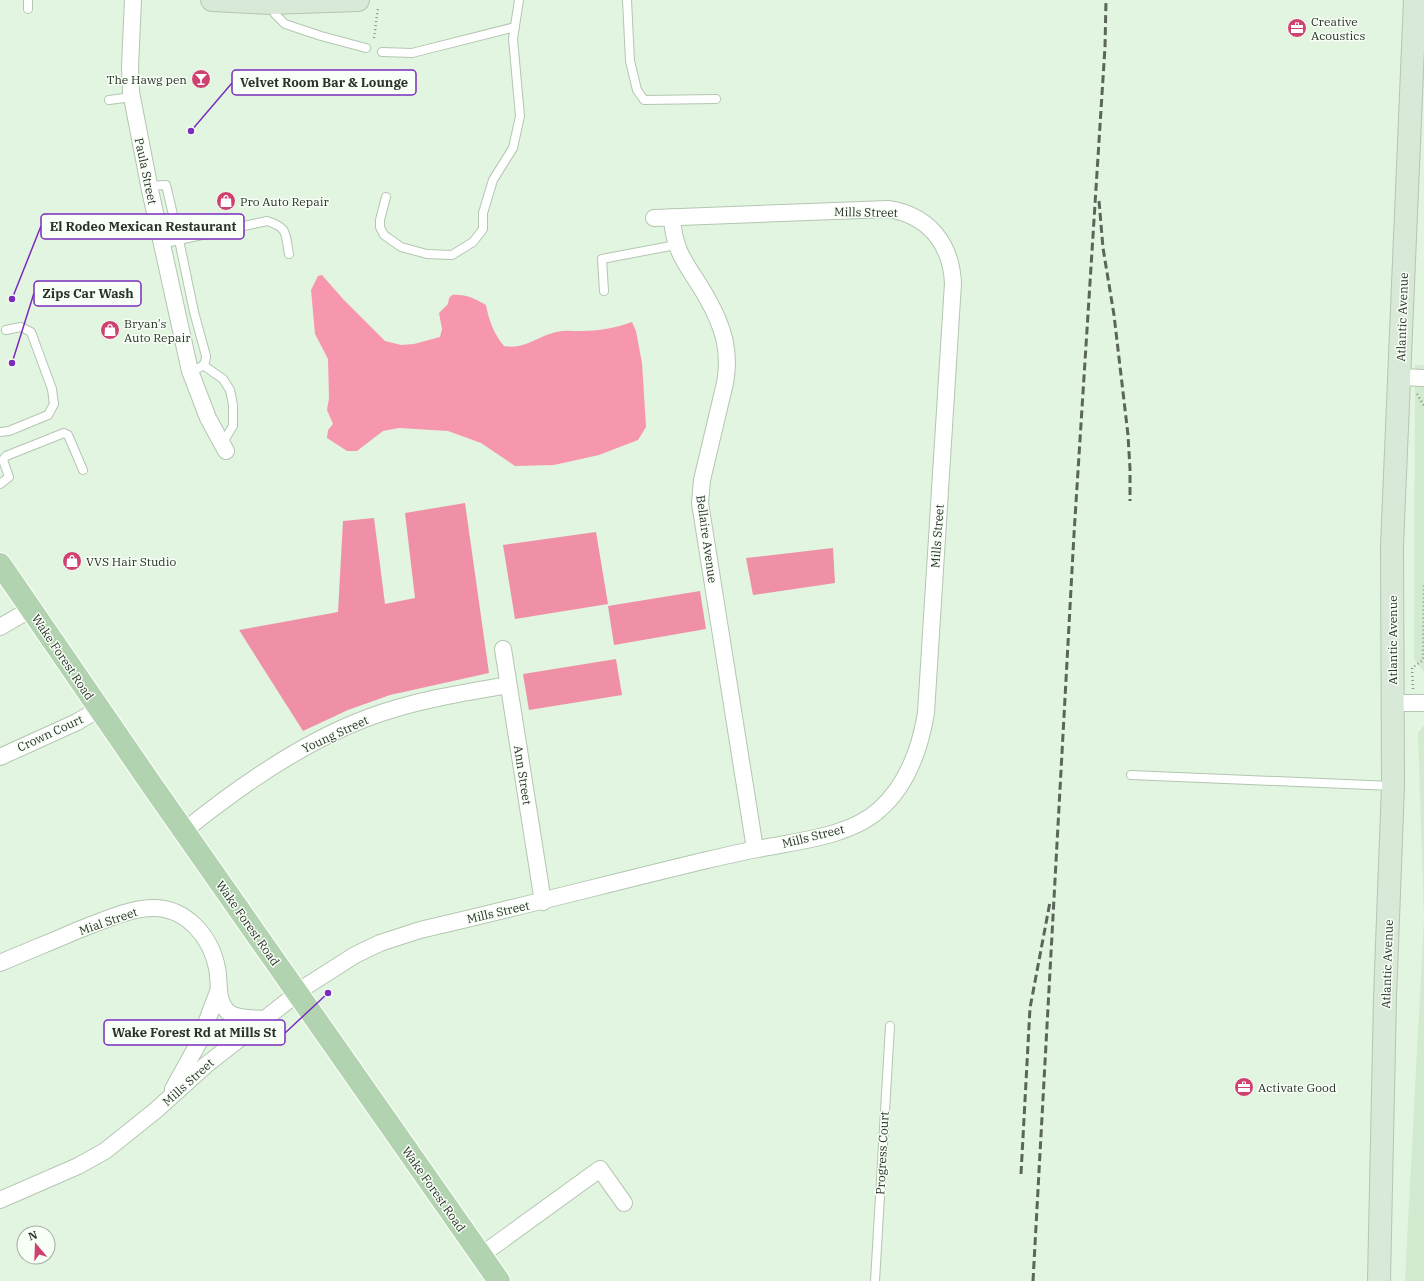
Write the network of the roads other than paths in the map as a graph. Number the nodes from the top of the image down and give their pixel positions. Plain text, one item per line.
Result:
1 (28, 0) edge
2 (133, 0) edge
3 (212, 0) edge
4 (358, 0) edge
5 (519, 0) edge
6 (627, 0) edge
7 (1415, 0) edge
8 (271, 3) junction
9 (28, 9) dead end
10 (515, 27) junction
11 (366, 48) dead end
12 (382, 52) dead end
13 (132, 97) junction
14 (716, 99) dead end
15 (109, 100) dead end
16 (149, 186) junction
17 (386, 197) dead end
18 (672, 217) junction
19 (654, 218) dead end
20 (179, 240) junction
21 (161, 244) junction
22 (676, 245) junction
23 (289, 254) dead end
24 (604, 291) dead end
25 (194, 312) junction
26 (177, 316) junction
27 (6, 330) dead end
28 (196, 368) junction
29 (1400, 377) junction
30 (1424, 378) edge
31 (0, 432) edge
32 (224, 448) joint
33 (83, 470) dead end
34 (0, 484) edge
35 (0, 564) edge
36 (31, 609) junction
37 (0, 627) edge
38 (503, 649) dead end
39 (508, 685) junction
40 (1410, 703) edge
41 (99, 709) junction
42 (0, 756) edge
43 (1131, 775) dead end
44 (1393, 786) junction
45 (184, 831) junction
46 (755, 849) junction
47 (543, 902) junction
48 (0, 962) edge
49 (219, 989) junction
50 (298, 994) junction
51 (263, 1019) junction
52 (890, 1026) dead end
53 (167, 1100) junction
54 (0, 1200) edge
55 (624, 1203) dead end
56 (480, 1256) junction
57 (499, 1281) edge
58 (875, 1281) edge
59 (1378, 1281) edge

1 - 9 lane
2 - 13 street, Paula Street
3 - 8 main road
4 - 8 main road
5 - 10 lane
6 - 14 lane
7 - 29 main road, Atlantic Avenue
8 - 11 lane
10 - 12 lane
10 - 17 lane
13 - 15 lane
13 - 16 street, Paula Street
16 - 20 lane
16 - 21 street, Paula Street
18 - 19 street, Mills Street
18 - 22 street, Bellaire Avenue
18 - 46 street, Mills Street
20 - 21 lane
20 - 23 lane
20 - 25 lane
21 - 26 street, Paula Street
22 - 24 lane
22 - 46 street, Bellaire Avenue
25 - 26 lane
25 - 28 lane
26 - 28 street, Paula Street
27 - 31 lane
28 - 32 street, Paula Street
28 - 32 lane
29 - 30 street
29 - 40 main road, Atlantic Avenue
33 - 34 lane
35 - 36 main road, Wake Forest Road
36 - 37 street
36 - 41 main road, Wake Forest Road
38 - 39 street, Ann Street
39 - 45 street, Young Street
39 - 47 street, Ann Street
40 - 44 main road, Atlantic Avenue
41 - 42 street, Crown Court
41 - 45 main road, Wake Forest Road
43 - 44 lane
44 - 59 main road, Atlantic Avenue
45 - 50 main road, Wake Forest Road
46 - 47 street, Mills Street
47 - 50 street, Mills Street
48 - 49 street, Mial Street
49 - 51 street, Mial Street
49 - 53 street, Mial Street
50 - 51 street, Mills Street
50 - 56 main road, Wake Forest Road
51 - 53 street, Mills Street
52 - 58 lane, Progress Court
53 - 54 street, Mills Street
55 - 56 street
56 - 57 main road, Wake Forest Road

